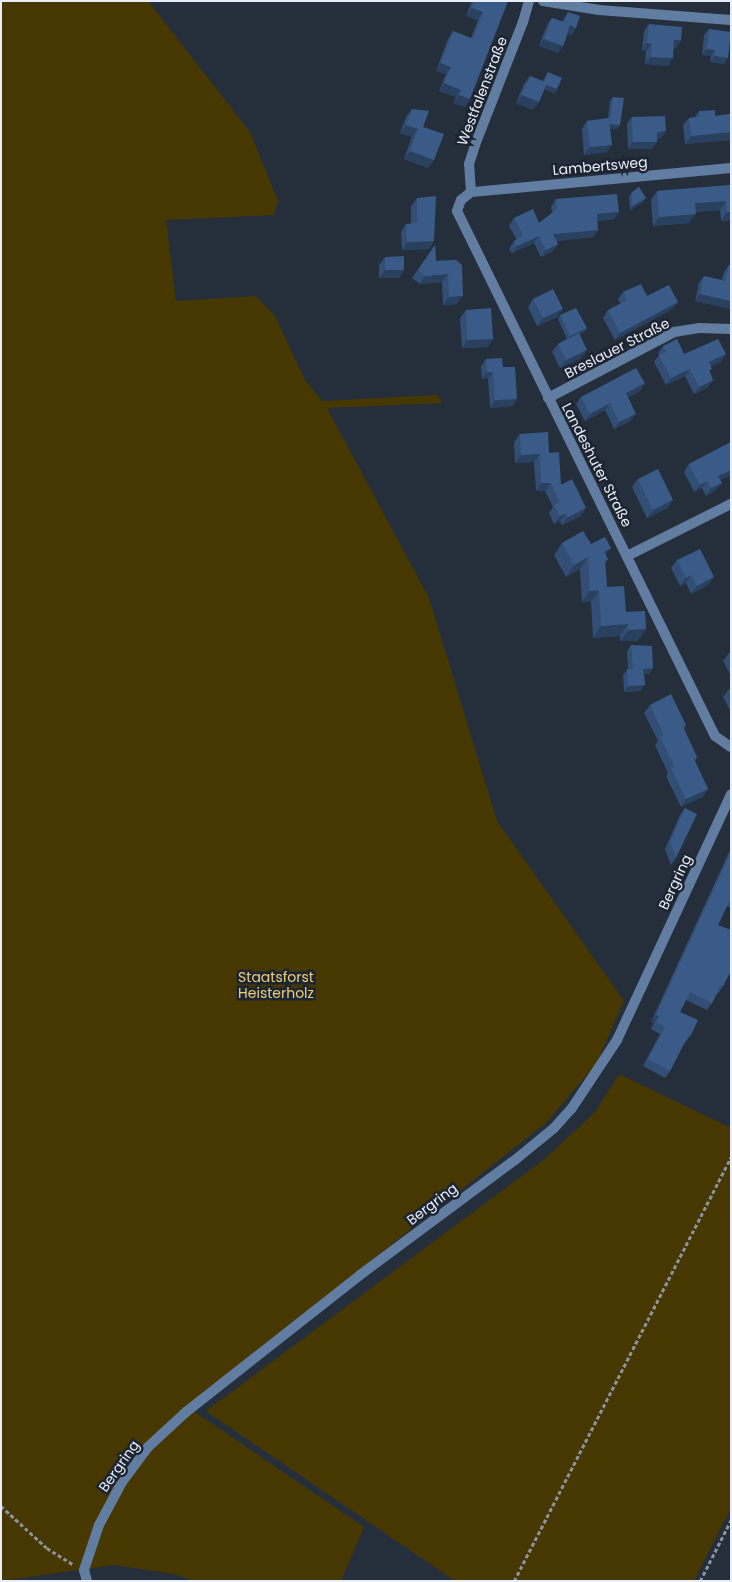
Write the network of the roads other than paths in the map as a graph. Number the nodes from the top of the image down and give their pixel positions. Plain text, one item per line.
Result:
1 (529, 1) edge
2 (543, 1) edge
3 (731, 20) edge
4 (731, 168) edge
5 (471, 192) junction
6 (731, 329) edge
7 (548, 398) junction
8 (731, 504) edge
9 (627, 556) junction
10 (731, 747) edge
11 (731, 794) edge
12 (87, 1581) edge

1 - 5 street, Westfalenstraße
2 - 3 street
4 - 5 street, Lambertsweg
5 - 7 street, Landeshuter Straße
6 - 7 street, Breslauer Straße
7 - 9 street, Landeshuter Straße
8 - 9 street
9 - 10 street, Landeshuter Straße
11 - 12 street, Bergring

